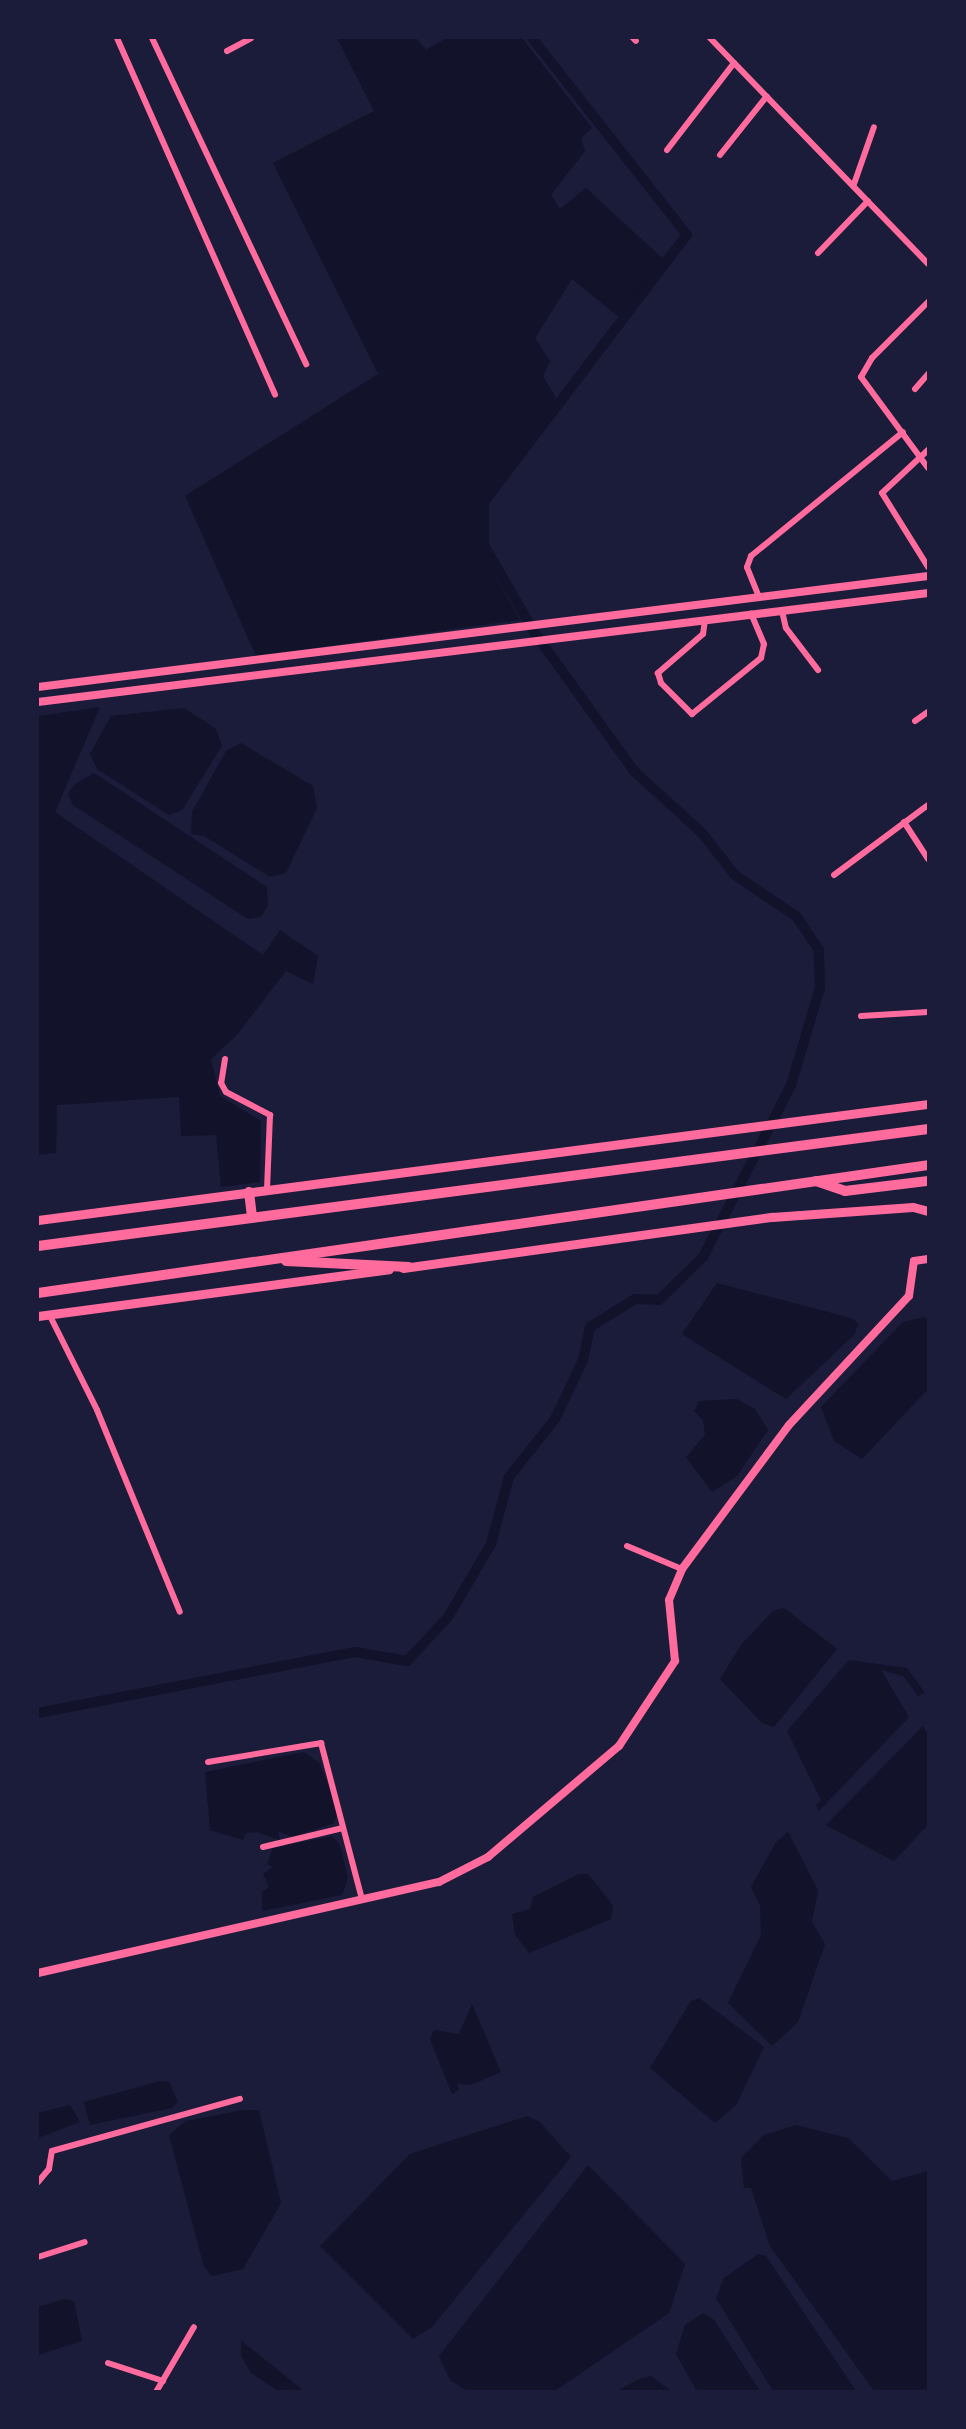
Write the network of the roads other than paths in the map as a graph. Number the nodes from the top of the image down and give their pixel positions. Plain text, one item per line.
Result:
1 (117, 38) edge
2 (152, 38) edge
3 (251, 38) edge
4 (710, 38) edge
5 (227, 51) dead end
6 (734, 63) junction
7 (767, 96) junction
8 (874, 127) dead end
9 (667, 150) dead end
10 (720, 155) dead end
11 (854, 184) junction
12 (868, 201) junction
13 (819, 253) dead end
14 (928, 264) edge
15 (928, 302) edge
16 (306, 364) dead end
17 (928, 375) edge
18 (915, 389) dead end
19 (275, 395) dead end
20 (903, 432) junction
21 (928, 450) edge
22 (921, 456) junction
23 (928, 468) edge
24 (928, 567) edge
25 (928, 576) edge
26 (928, 593) edge
27 (759, 597) junction
28 (782, 611) junction
29 (751, 614) junction
30 (705, 620) junction
31 (818, 670) dead end
32 (38, 687) edge
33 (38, 702) edge
34 (928, 712) edge
35 (915, 721) dead end
36 (928, 805) edge
37 (904, 822) junction
38 (928, 859) edge
39 (834, 875) dead end
40 (928, 1012) edge
41 (861, 1016) dead end
42 (225, 1059) dead end
43 (928, 1104) edge
44 (928, 1129) edge
45 (928, 1165) edge
46 (813, 1180) junction
47 (928, 1181) edge
48 (267, 1189) junction
49 (249, 1192) junction
50 (928, 1212) edge
51 (252, 1218) junction
52 (38, 1220) edge
53 (38, 1246) edge
54 (928, 1258) edge
55 (257, 1260) junction
56 (409, 1267) junction
57 (38, 1293) edge
58 (49, 1314) junction
59 (38, 1316) edge
60 (627, 1546) dead end
61 (682, 1569) junction
62 (180, 1612) dead end
63 (208, 1762) dead end
64 (343, 1828) junction
65 (263, 1847) dead end
66 (362, 1899) junction
67 (38, 1973) edge
68 (240, 2099) dead end
69 (38, 2182) edge
70 (85, 2242) dead end
71 (38, 2257) edge
72 (194, 2327) dead end
73 (108, 2363) dead end
74 (163, 2381) junction
75 (156, 2391) edge

1 - 19 street
2 - 16 street
3 - 5 street
4 - 6 street
6 - 7 street
6 - 9 street
7 - 10 street
7 - 11 street
8 - 11 street
11 - 12 street
12 - 13 street
12 - 14 street
15 - 20 street
17 - 18 street
20 - 22 street
20 - 27 street
21 - 22 street
22 - 23 street
22 - 24 street
25 - 27 street
26 - 28 street
27 - 32 street
28 - 29 street
28 - 31 street
29 - 30 street
29 - 30 street
30 - 33 street
34 - 35 street
36 - 37 street
37 - 38 street
37 - 39 street
40 - 41 street
42 - 48 street
43 - 48 main road
44 - 51 highway
45 - 46 highway
46 - 47 highway
46 - 55 highway
48 - 49 main road
49 - 51 highway
49 - 52 main road
50 - 56 main road
51 - 53 highway
54 - 61 street
55 - 56 highway
55 - 57 highway
56 - 58 main road
58 - 59 main road
58 - 62 street
60 - 61 street
61 - 66 street
63 - 64 street
64 - 65 street
64 - 66 street
66 - 67 street
68 - 69 street
70 - 71 street
72 - 74 street
73 - 74 street
74 - 75 street

